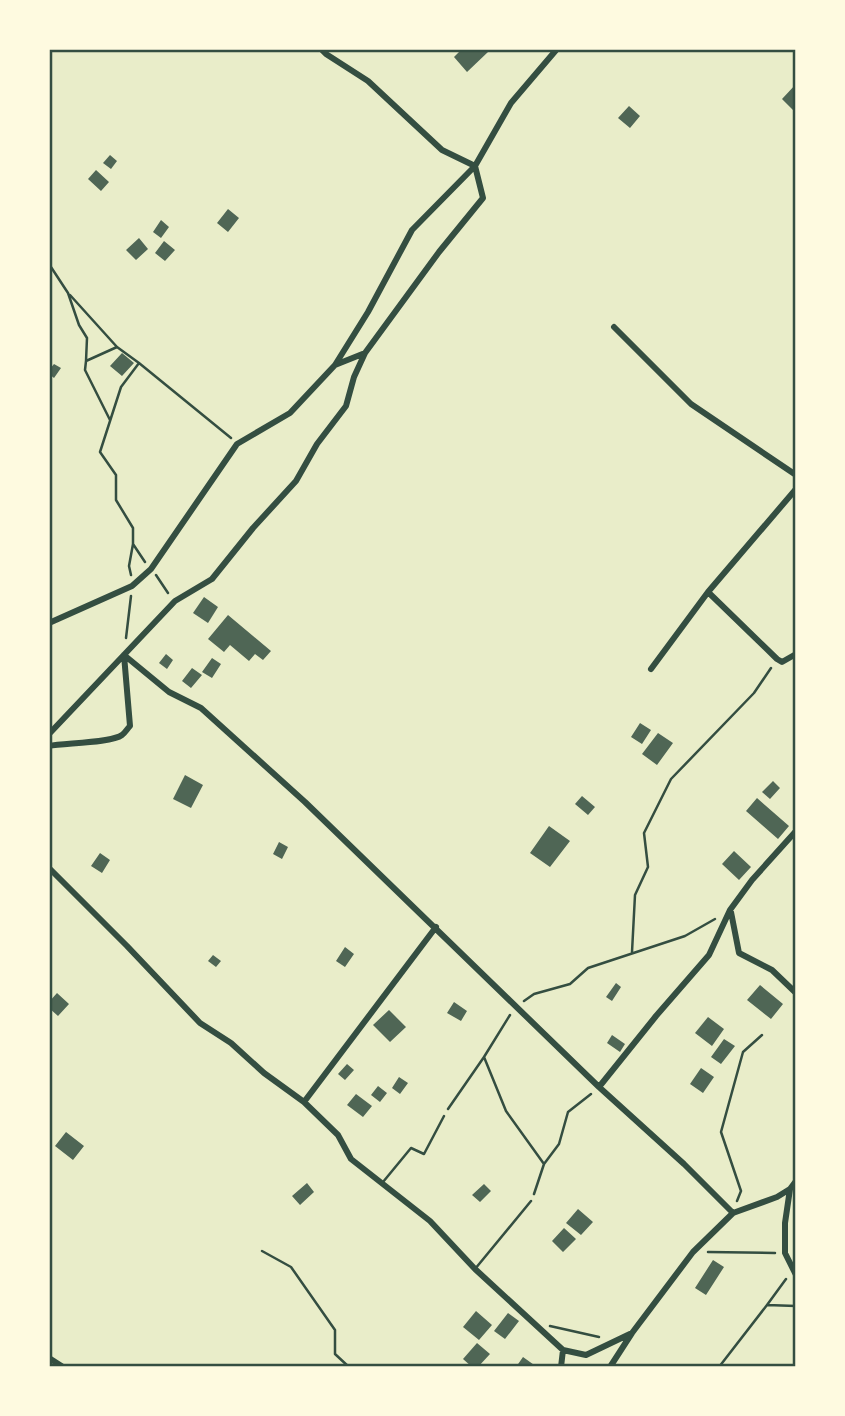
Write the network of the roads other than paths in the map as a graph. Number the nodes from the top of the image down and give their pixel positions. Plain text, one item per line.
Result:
1 (321, 49) edge
2 (556, 49) edge
3 (475, 166) junction
4 (614, 327) dead end
5 (365, 353) junction
6 (335, 365) junction
7 (796, 475) edge
8 (796, 489) edge
9 (708, 592) junction
10 (49, 624) edge
11 (796, 654) edge
12 (124, 655) junction
13 (651, 669) dead end
14 (49, 734) edge
15 (49, 746) edge
16 (796, 831) edge
17 (49, 868) edge
18 (730, 910) junction
19 (436, 927) junction
20 (796, 993) edge
21 (599, 1087) junction
22 (304, 1102) junction
23 (444, 1116) road end
24 (796, 1181) edge
25 (383, 1183) junction
26 (790, 1189) junction
27 (531, 1202) road end
28 (733, 1213) junction
29 (475, 1269) junction
30 (796, 1275) edge
31 (632, 1333) junction
32 (563, 1350) junction
33 (49, 1358) edge
34 (63, 1367) edge
35 (561, 1367) edge
36 (610, 1367) edge

1 - 3 street
2 - 3 street
3 - 5 street
3 - 6 street
4 - 7 street
5 - 6 street
5 - 12 street
6 - 10 street
8 - 9 street
9 - 11 street
9 - 13 street
12 - 14 street
12 - 15 street
12 - 19 street
16 - 18 street
17 - 22 street
18 - 20 street
18 - 21 street
19 - 21 street
19 - 22 street
21 - 28 street
22 - 25 street
23 - 25 lane
24 - 26 street
25 - 29 street
26 - 28 street
26 - 30 street
27 - 29 lane
28 - 31 street
29 - 32 street
31 - 32 street
31 - 36 street
32 - 35 street
33 - 34 street

